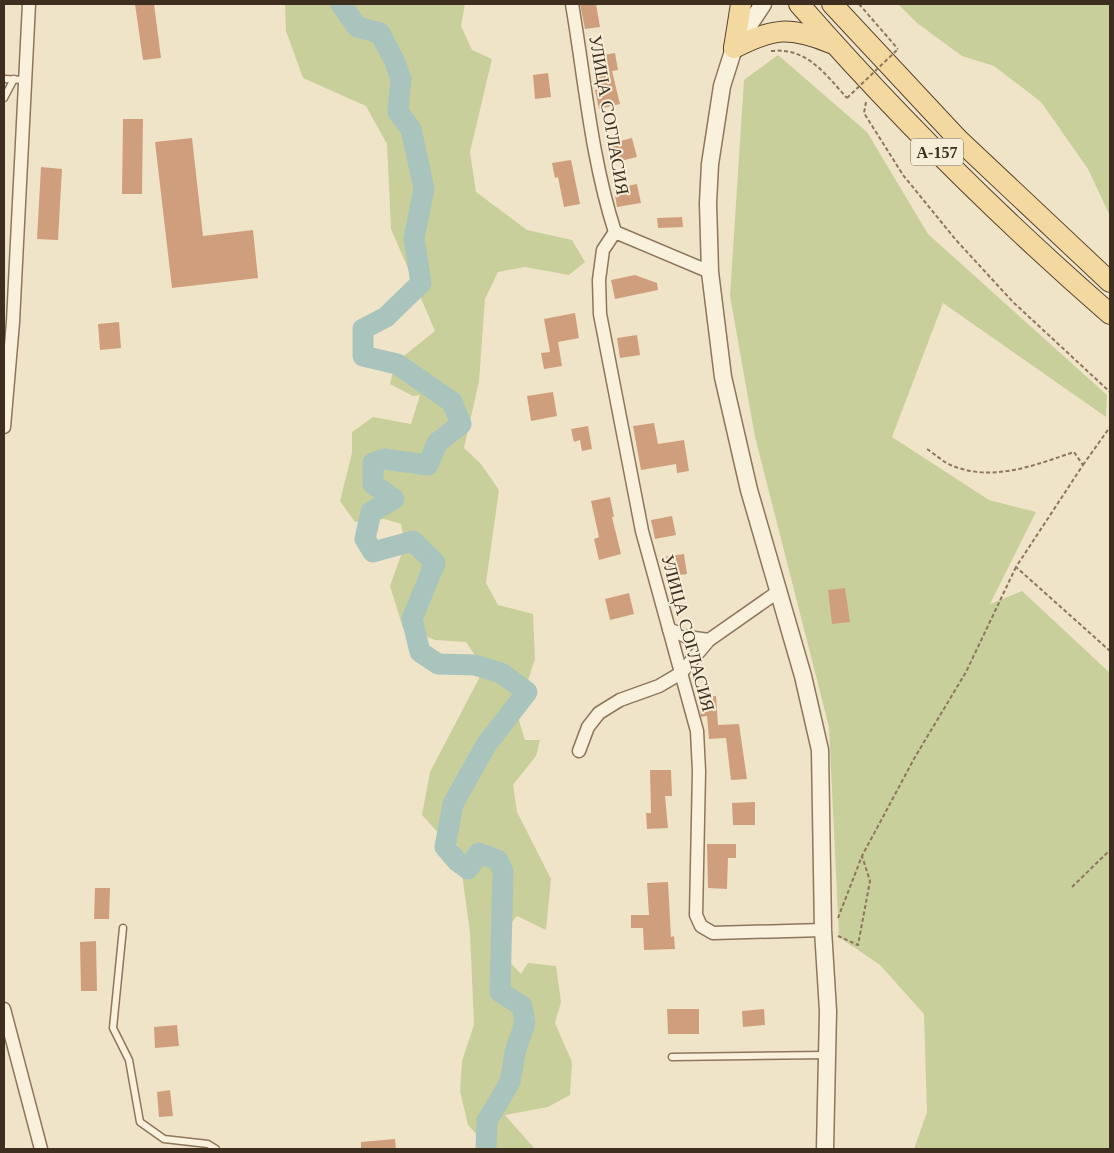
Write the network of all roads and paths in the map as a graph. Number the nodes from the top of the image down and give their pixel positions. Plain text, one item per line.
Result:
1 (29, 4) edge
2 (572, 4) edge
3 (741, 4) edge
4 (763, 4) edge
5 (799, 4) edge
6 (832, 4) edge
7 (859, 4) edge
8 (835, 45) junction
9 (734, 48) junction
10 (763, 52) dead end
11 (4, 79) edge
12 (20, 80) junction
13 (868, 82) junction
14 (4, 98) edge
15 (615, 232) junction
16 (710, 272) junction
17 (1110, 282) edge
18 (1110, 314) edge
19 (1110, 392) edge
20 (4, 411) edge
21 (4, 427) edge
22 (1110, 427) edge
23 (927, 449) dead end
24 (1082, 467) junction
25 (1016, 566) junction
26 (779, 591) junction
27 (669, 630) junction
28 (709, 640) junction
29 (1110, 651) edge
30 (682, 673) junction
31 (579, 751) dead end
32 (1110, 850) edge
33 (862, 856) junction
34 (1072, 887) dead end
35 (123, 928) dead end
36 (829, 928) junction
37 (824, 954) junction
38 (4, 1009) edge
39 (828, 1055) junction
40 (672, 1057) dead end
41 (42, 1149) edge
42 (216, 1149) edge
43 (825, 1149) edge

1 - 12 street
2 - 15 street, УЛИЦА СОГЛАСИЯ
3 - 9 main road
4 - 9 street
5 - 8 main road, А-157
6 - 17 main road, А-157
7 - 10 path, bridge
8 - 9 main road
8 - 13 main road, А-157
9 - 16 street
11 - 12 lane
12 - 14 lane
12 - 20 street
13 - 18 main road, А-157
13 - 19 path
15 - 16 street
15 - 27 street, УЛИЦА СОГЛАСИЯ
16 - 26 street
20 - 21 street
22 - 24 path
23 - 24 path
24 - 25 path
25 - 29 path
25 - 33 path
26 - 28 street
26 - 36 street
27 - 28 street
27 - 30 street, УЛИЦА СОГЛАСИЯ
28 - 30 street
30 - 31 street
30 - 36 street, УЛИЦА СОГЛАСИЯ
32 - 34 path
33 - 36 path
33 - 37 path
35 - 42 lane
36 - 37 street
37 - 39 street
38 - 41 street
39 - 40 lane
39 - 43 street

